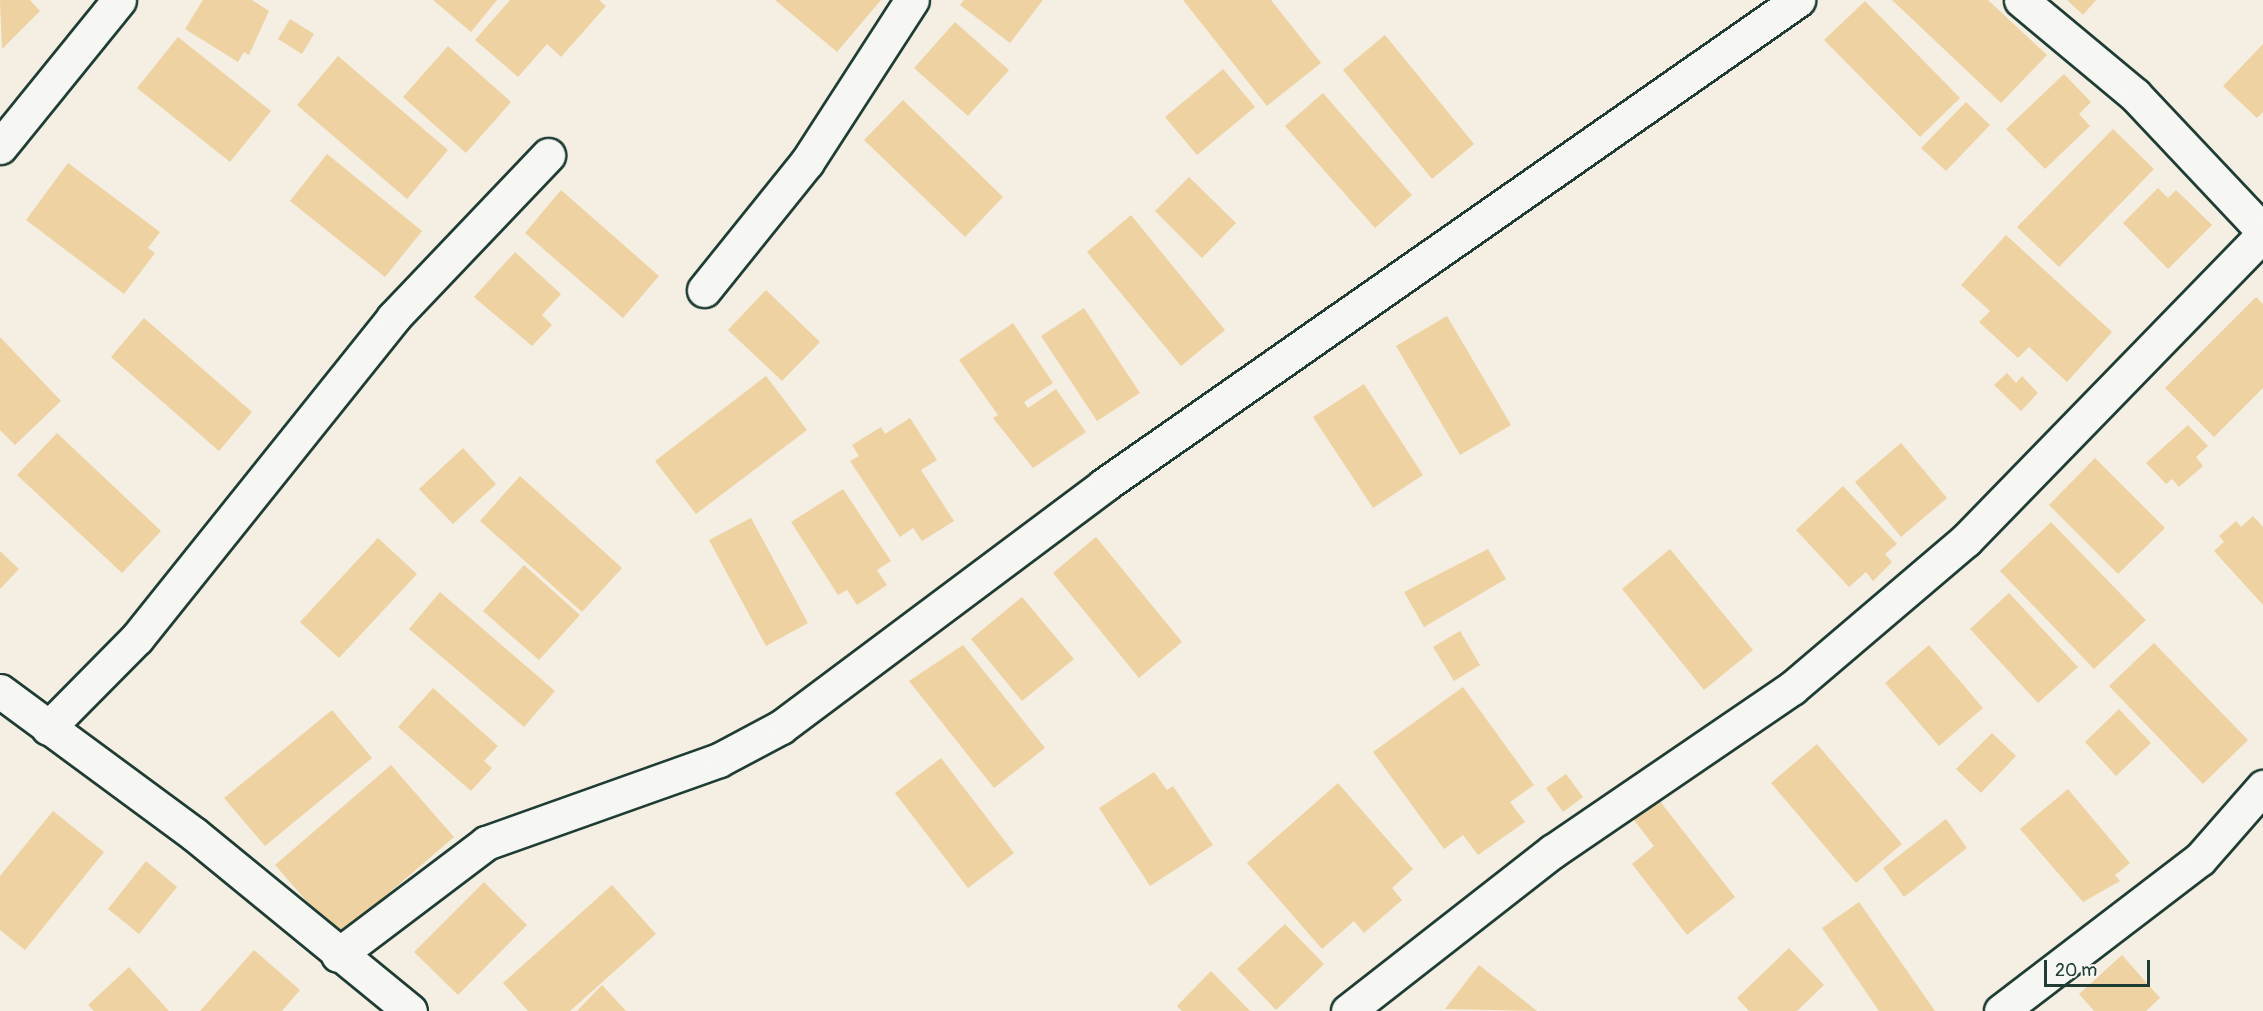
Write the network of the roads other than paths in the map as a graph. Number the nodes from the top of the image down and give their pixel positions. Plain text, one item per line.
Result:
1 (119, 0) edge
2 (912, 0) edge
3 (1798, 0) edge
4 (2021, 0) edge
5 (0, 147) edge
6 (548, 155) dead end
7 (2263, 233) edge
8 (704, 290) dead end
9 (0, 691) edge
10 (48, 728) junction
11 (2263, 787) edge
12 (338, 955) junction
13 (410, 1011) edge
14 (1348, 1011) edge
15 (2001, 1011) edge

1 - 5 street
2 - 8 street
3 - 12 street
4 - 7 street
6 - 10 street
7 - 14 street
9 - 10 street
10 - 12 street
11 - 15 street
12 - 13 street

